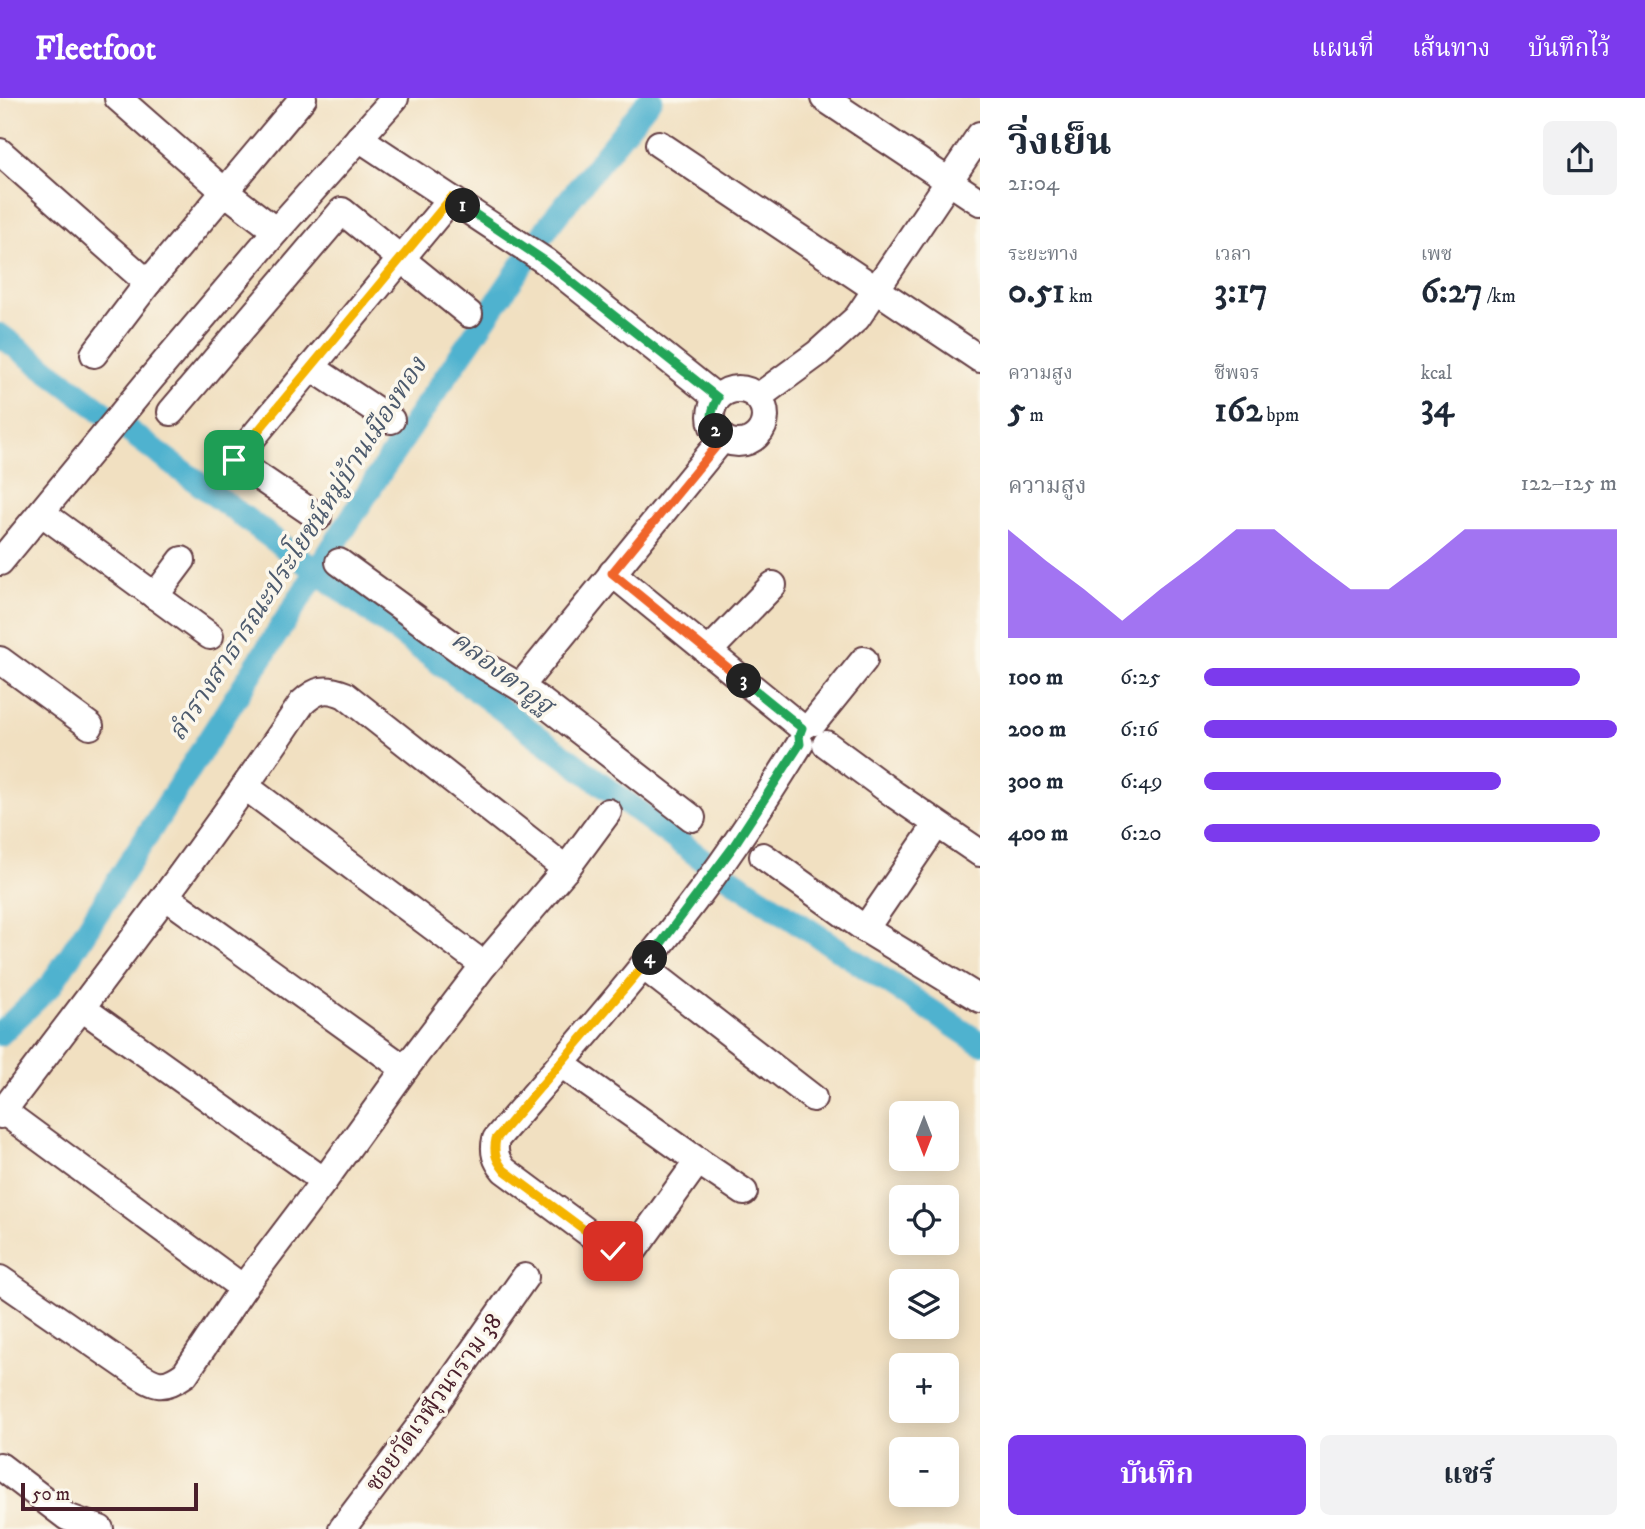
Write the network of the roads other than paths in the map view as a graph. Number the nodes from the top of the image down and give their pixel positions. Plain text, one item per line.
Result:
1 (118, 98) edge
2 (303, 98) edge
3 (395, 98) edge
4 (824, 98) edge
5 (980, 135) edge
6 (359, 138) junction
7 (659, 145) dead end
8 (0, 152) edge
9 (949, 181) junction
10 (224, 191) junction
11 (451, 198) junction
12 (980, 202) edge
13 (276, 231) junction
14 (401, 259) junction
15 (148, 283) junction
16 (877, 291) junction
17 (469, 314) dead end
18 (94, 354) dead end
19 (980, 359) edge
20 (311, 367) junction
21 (758, 397) junction
22 (718, 398) junction
23 (171, 412) dead end
24 (391, 420) dead end
25 (723, 438) junction
26 (42, 513) junction
27 (318, 517) dead end
28 (182, 560) dead end
29 (0, 562) edge
30 (339, 562) dead end
31 (612, 573) junction
32 (773, 585) dead end
33 (155, 596) junction
34 (210, 636) dead end
35 (708, 652) junction
36 (0, 660) edge
37 (864, 660) dead end
38 (520, 687) junction
39 (90, 726) dead end
40 (811, 735) junction
41 (246, 787) junction
42 (608, 812) dead end
43 (692, 818) dead end
44 (937, 824) junction
45 (980, 853) edge
46 (763, 856) dead end
47 (566, 869) junction
48 (165, 896) junction
49 (866, 929) junction
50 (484, 965) junction
51 (643, 966) junction
52 (980, 999) edge
53 (82, 1008) junction
54 (561, 1064) junction
55 (405, 1069) junction
56 (813, 1098) dead end
57 (1, 1113) edge
58 (698, 1161) junction
59 (324, 1181) junction
60 (744, 1192) dead end
61 (525, 1277) dead end
62 (0, 1279) edge
63 (243, 1288) junction
64 (0, 1466) edge
65 (100, 1529) edge
66 (342, 1529) edge

1 - 10 street
2 - 10 street
3 - 6 street
4 - 9 street
5 - 9 street
6 - 11 street
6 - 13 street
7 - 16 street
8 - 15 street
9 - 12 street
9 - 16 street
10 - 13 street
10 - 15 street
11 - 14 street
11 - 22 street
13 - 26 street
14 - 17 street
14 - 20 street
14 - 23 street
15 - 18 street
16 - 19 street
16 - 21 street
20 - 24 street
20 - 27 street
21 - 22 street
21 - 25 street
22 - 25 street
25 - 31 street
26 - 29 street
26 - 33 street
28 - 33 street
30 - 38 street
31 - 35 street
31 - 38 street
32 - 35 street
33 - 34 street
35 - 40 street
36 - 39 street
37 - 40 street
38 - 43 street
40 - 44 street
40 - 51 street
41 - 47 street
41 - 48 street
41 - 50 street
42 - 47 street
44 - 45 street
44 - 49 street
46 - 49 street
47 - 50 street
48 - 53 street
48 - 55 street
49 - 52 street
50 - 55 street
51 - 54 street
51 - 56 street
53 - 57 street
53 - 59 street
54 - 58 street
54 - 58 street
55 - 59 street
57 - 63 street
58 - 60 street
59 - 63 street
61 - 66 street, ซอยวัดเวฬุวนาราม 38
62 - 63 street
64 - 65 street

